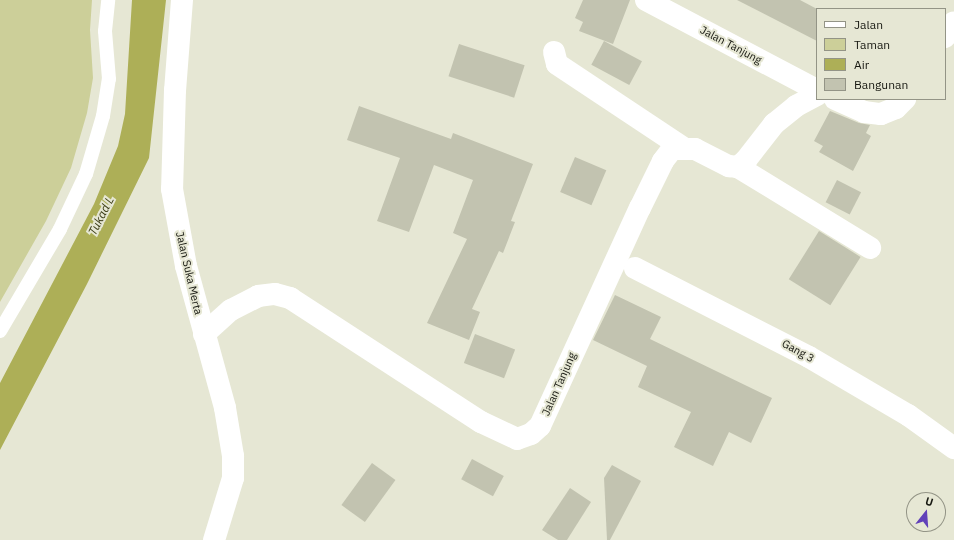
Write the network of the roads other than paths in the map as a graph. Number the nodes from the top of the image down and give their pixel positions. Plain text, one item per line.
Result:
1 (108, 0) edge
2 (182, 0) edge
3 (646, 0) edge
4 (954, 22) edge
5 (946, 35) edge
6 (554, 52) dead end
7 (816, 89) edge
8 (816, 96) edge
9 (837, 100) edge
10 (904, 100) edge
11 (682, 147) junction
12 (738, 166) junction
13 (870, 248) dead end
14 (634, 268) dead end
15 (0, 331) edge
16 (204, 334) junction
17 (954, 448) edge
18 (214, 540) edge

1 - 15 lane
2 - 16 street, Jalan Suka Merta
3 - 7 street, Jalan Tanjung
4 - 5 street
6 - 11 street
8 - 12 street
9 - 10 street
11 - 12 street
11 - 16 street, Jalan Tanjung
12 - 13 street
14 - 17 street, Gang 3
16 - 18 street, Jalan Suka Merta

